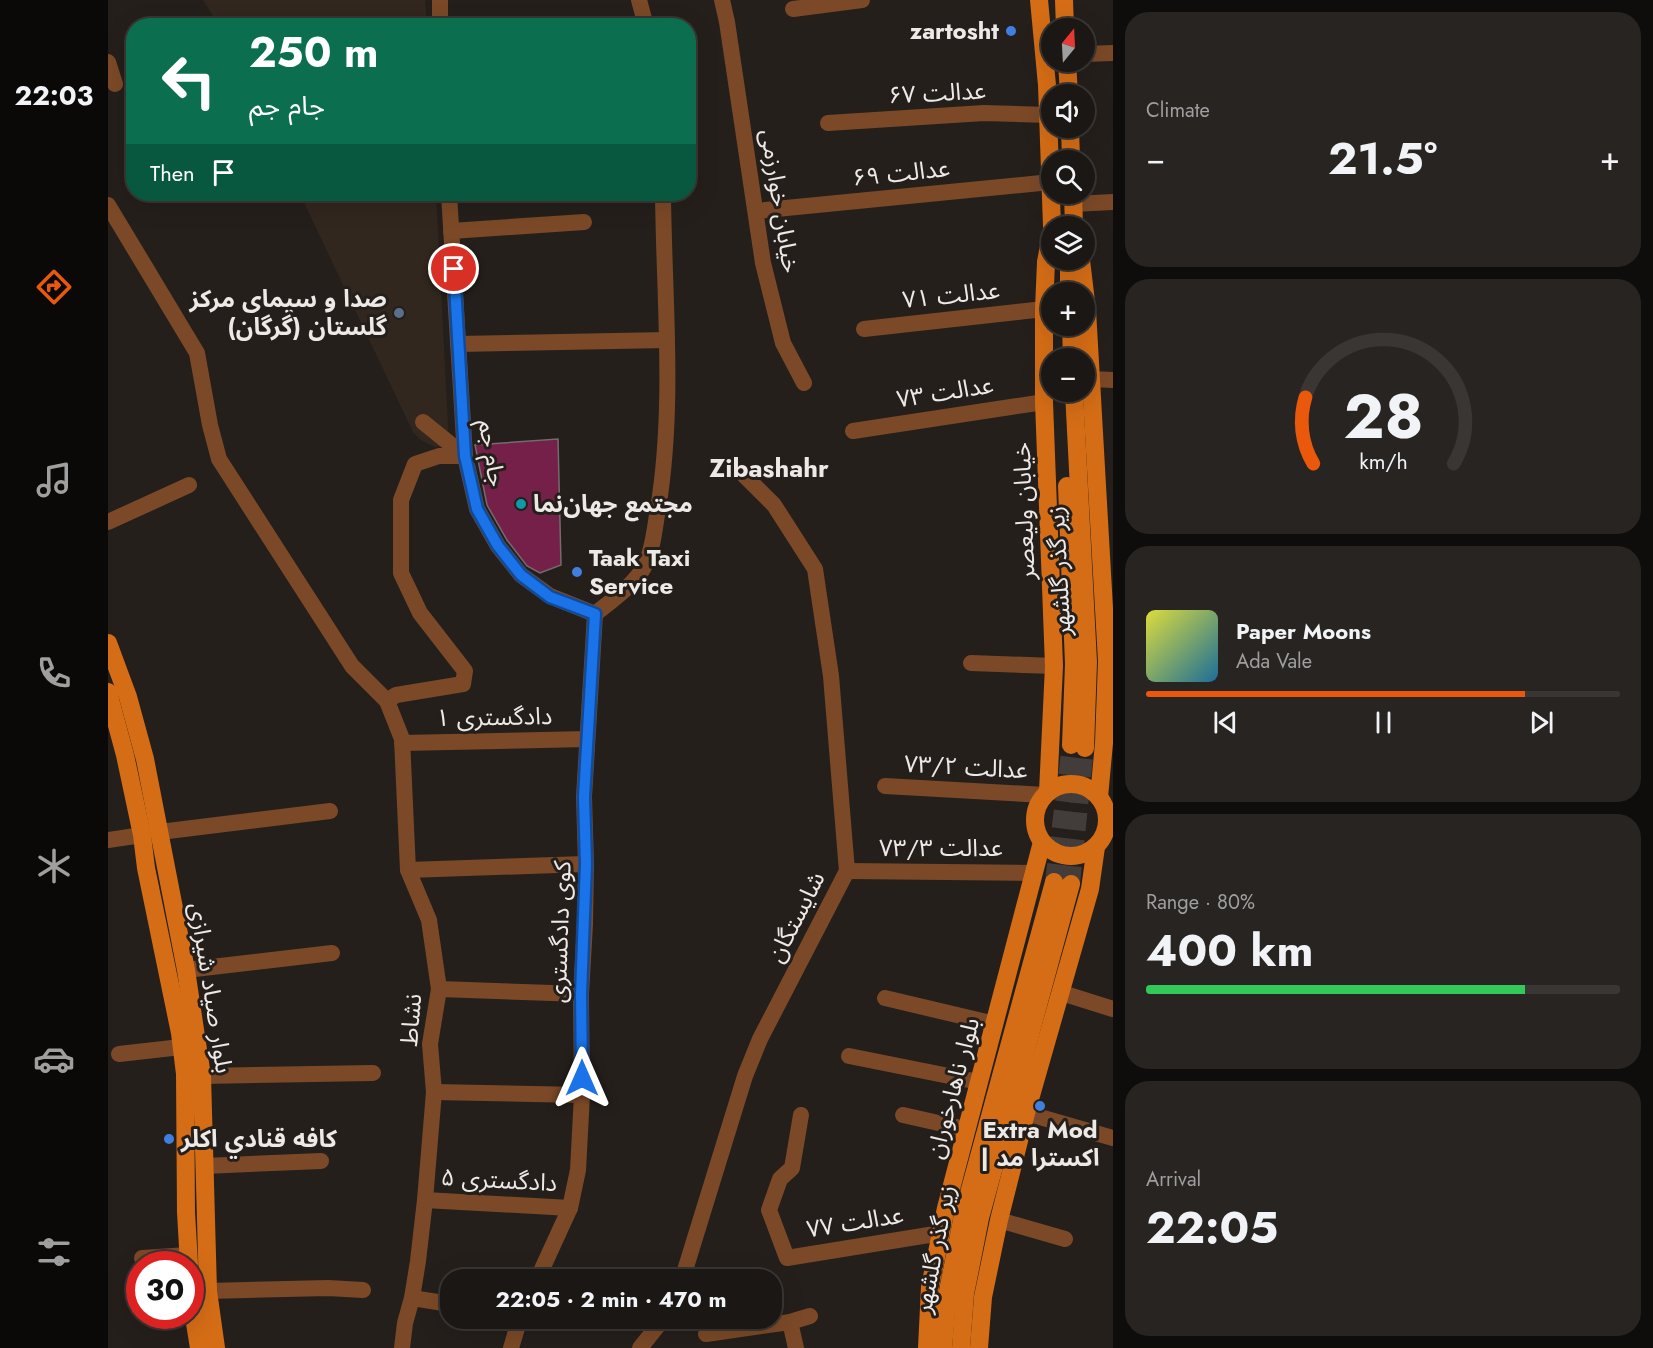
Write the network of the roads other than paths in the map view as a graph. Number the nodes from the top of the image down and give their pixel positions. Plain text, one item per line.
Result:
1 (440, 0) edge
2 (639, 0) edge
3 (722, 0) edge
4 (862, 0) edge
5 (1039, 0) edge
6 (1064, 0) edge
7 (793, 9) dead end
8 (440, 18) edge
9 (644, 18) edge
10 (1065, 18) edge
11 (1113, 53) edge
12 (1095, 54) edge
13 (108, 62) edge
14 (115, 84) dead end
15 (1047, 84) edge
16 (1041, 115) edge
17 (828, 123) dead end
18 (1041, 183) edge
19 (450, 201) edge
20 (663, 201) edge
21 (1095, 201) edge
22 (1113, 202) edge
23 (108, 205) edge
24 (756, 211) junction
25 (584, 222) dead end
26 (452, 231) junction
27 (1082, 270) edge
28 (1041, 309) edge
29 (864, 329) dead end
30 (667, 340) junction
31 (458, 344) junction
32 (1088, 348) edge
33 (1095, 379) edge
34 (1113, 380) edge
35 (804, 383) dead end
36 (1044, 402) joint
37 (1062, 402) edge
38 (1075, 402) edge
39 (1092, 402) edge
40 (423, 422) dead end
41 (853, 431) dead end
42 (465, 456) junction
43 (744, 475) dead end
44 (189, 485) dead end
45 (108, 522) edge
46 (595, 614) junction
47 (108, 643) edge
48 (971, 663) dead end
49 (1054, 666) junction
50 (108, 692) edge
51 (387, 701) junction
52 (1052, 736) junction
53 (587, 739) junction
54 (402, 742) junction
55 (1095, 746) edge
56 (885, 786) dead end
57 (1047, 793) junction
58 (1106, 803) edge
59 (330, 810) dead end
60 (151, 833) junction
61 (1105, 837) edge
62 (108, 840) edge
63 (1042, 842) junction
64 (586, 864) junction
65 (408, 870) junction
66 (847, 871) junction
67 (1033, 878) junction
68 (1090, 889) junction
69 (332, 953) dead end
70 (186, 970) junction
71 (439, 989) junction
72 (1062, 993) junction
73 (581, 994) junction
74 (885, 998) dead end
75 (1113, 1009) edge
76 (995, 1024) junction
77 (181, 1047) junction
78 (119, 1054) dead end
79 (849, 1056) dead end
80 (373, 1073) dead end
81 (202, 1076) junction
82 (979, 1082) junction
83 (434, 1092) junction
84 (582, 1095) junction
85 (1026, 1113) junction
86 (801, 1115) dead end
87 (903, 1115) dead end
88 (965, 1129) junction
89 (1113, 1138) edge
90 (321, 1161) dead end
91 (204, 1167) junction
92 (425, 1200) junction
93 (570, 1208) junction
94 (186, 1212) junction
95 (206, 1212) junction
96 (999, 1220) junction
97 (941, 1233) junction
98 (1065, 1239) dead end
99 (188, 1251) edge
100 (203, 1251) edge
101 (542, 1269) edge
102 (685, 1269) edge
103 (363, 1290) dead end
104 (204, 1292) edge
105 (412, 1298) junction
106 (440, 1302) edge
107 (204, 1308) edge
108 (810, 1316) dead end
109 (790, 1322) junction
110 (199, 1329) edge
111 (517, 1329) edge
112 (655, 1329) edge
113 (706, 1334) dead end
114 (199, 1348) edge
115 (216, 1348) edge
116 (402, 1348) edge
117 (511, 1348) edge
118 (639, 1348) edge
119 (796, 1348) edge
120 (927, 1348) edge
121 (943, 1348) edge
122 (961, 1348) edge
123 (979, 1348) edge

1 - 8 street
2 - 9 street
3 - 24 street, خیابان خوارزمی
4 - 7 street
5 - 15 main road
6 - 10 main road
11 - 12 street
13 - 14 street
16 - 17 street, عدالت ۶۷
18 - 24 street, عدالت ۶۹
19 - 26 street, جام جم
20 - 30 street
21 - 22 street
23 - 51 street
24 - 35 street, خیابان خوارزمی
25 - 26 street
26 - 31 street, جام جم
27 - 32 main road
28 - 29 street, عدالت ۷۱
30 - 31 street
30 - 46 street
31 - 42 street, جام جم
33 - 34 street
36 - 41 street, عدالت ۷۳
36 - 49 main road, خیابان ولیعصر
37 - 55 main road, زیر گذر گلشهر
38 - 55 main road, زیر گذر گلشهر
39 - 55 main road
40 - 42 street
42 - 46 street, جام جم
42 - 51 street
43 - 66 street, شایستگان
44 - 45 street
46 - 53 street, کوی دادگستری
47 - 60 main road, بلوار صیاد شیرازی
48 - 49 street
49 - 52 main road, خیابان ولیعصر
50 - 60 main road, بلوار صیاد شیرازی
51 - 54 street, نشاط
52 - 55 main road
52 - 57 main road, خیابان ولیعصر
53 - 54 street, دادگستری ۱
53 - 64 street, کوی دادگستری
54 - 65 street, نشاط
55 - 58 main road
56 - 57 street, عدالت ۷۳/۲
57 - 58 main road
57 - 63 main road
58 - 61 main road
59 - 60 street
60 - 62 street
60 - 70 main road, بلوار صیاد شیرازی
60 - 77 main road, بلوار صیاد شیرازی
61 - 63 main road
61 - 68 main road
63 - 67 main road, بلوار ناهارخوران
64 - 65 street
64 - 73 street, کوی دادگستری
65 - 71 street, نشاط
66 - 67 street, ۷۳/۳ عدالت
66 - 102 street, شایستگان
67 - 68 main road
67 - 76 main road, بلوار ناهارخوران
68 - 72 main road
69 - 70 street
70 - 81 main road, بلوار صیاد شیرازی
71 - 73 street
71 - 83 street, نشاط
72 - 75 street
72 - 85 main road
73 - 84 street, کوی دادگستری
74 - 76 street
76 - 82 main road, بلوار ناهارخوران
77 - 78 street
77 - 94 main road, بلوار صیاد شیرازی
79 - 82 street
80 - 81 street
81 - 91 main road, بلوار صیاد شیرازی
82 - 88 main road, بلوار ناهارخوران
83 - 84 street
83 - 92 street, نشاط
84 - 93 street, کوی دادگستری
85 - 89 street
85 - 96 main road
86 - 97 street, عدالت ۷۷
87 - 88 street
88 - 97 main road, بلوار ناهارخوران
90 - 91 street
91 - 95 main road, بلوار صیاد شیرازی
92 - 93 street, دادگستری ۵
92 - 105 street, نشاط
93 - 101 street, کوی دادگستری
94 - 95 main road
94 - 99 main road, بلوار صیاد شیرازی
95 - 100 main road, بلوار صیاد شیرازی
96 - 98 street
96 - 123 main road
97 - 120 main road, بلوار ناهارخوران
103 - 104 street
105 - 106 street
105 - 116 street, نشاط
107 - 115 main road, بلوار صیاد شیرازی
108 - 109 street
109 - 113 street
109 - 119 street
110 - 114 main road, بلوار صیاد شیرازی
111 - 117 street
112 - 118 street
121 - 122 main road, زیر گذر گلشهر

